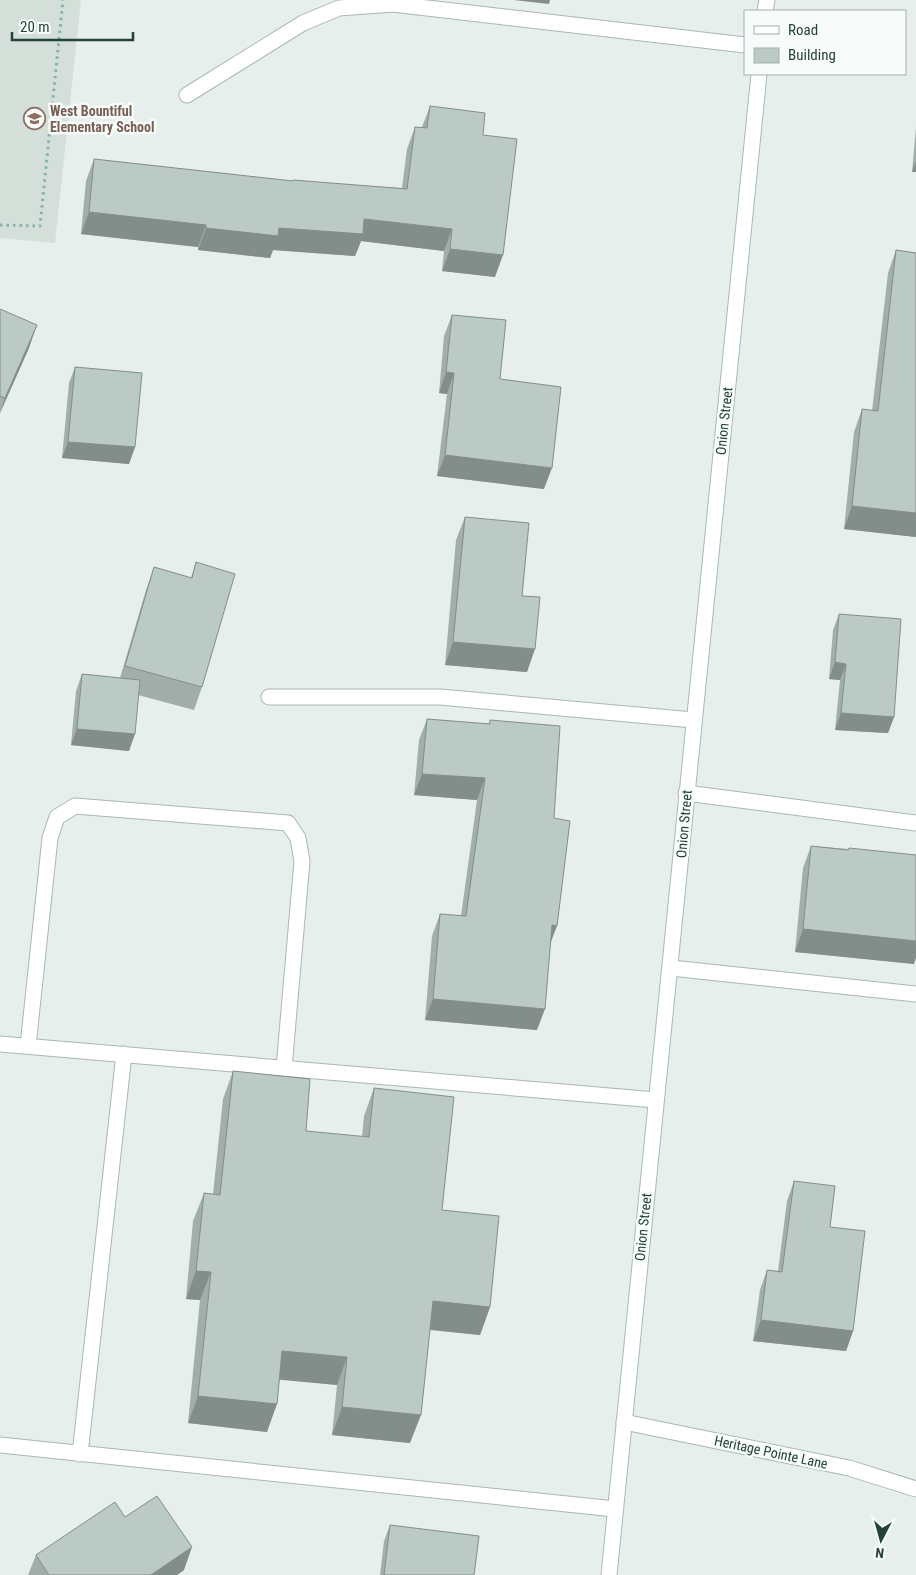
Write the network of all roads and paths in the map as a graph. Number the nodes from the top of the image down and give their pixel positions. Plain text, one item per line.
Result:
1 (63, 0) edge
2 (744, 45) edge
3 (759, 75) edge
4 (187, 95) dead end
5 (0, 225) edge
6 (269, 697) dead end
7 (694, 720) junction
8 (686, 793) junction
9 (916, 823) edge
10 (670, 968) junction
11 (916, 994) edge
12 (0, 1044) edge
13 (28, 1046) junction
14 (124, 1054) junction
15 (284, 1068) junction
16 (656, 1100) junction
17 (624, 1422) junction
18 (0, 1445) edge
19 (80, 1454) junction
20 (916, 1489) edge
21 (615, 1508) junction
22 (609, 1575) edge

1 - 5 path
2 - 4 street
3 - 7 street, Onion Street
6 - 7 street
7 - 8 street, Onion Street
8 - 9 street
8 - 10 street, Onion Street
10 - 11 street
10 - 16 street, Onion Street
12 - 13 street
13 - 14 street
13 - 15 street
14 - 15 street
14 - 19 street
15 - 16 street
16 - 17 street, Onion Street
17 - 20 street, Heritage Pointe Lane
17 - 21 street, Onion Street
18 - 19 street
19 - 21 street
21 - 22 street, Onion Street

